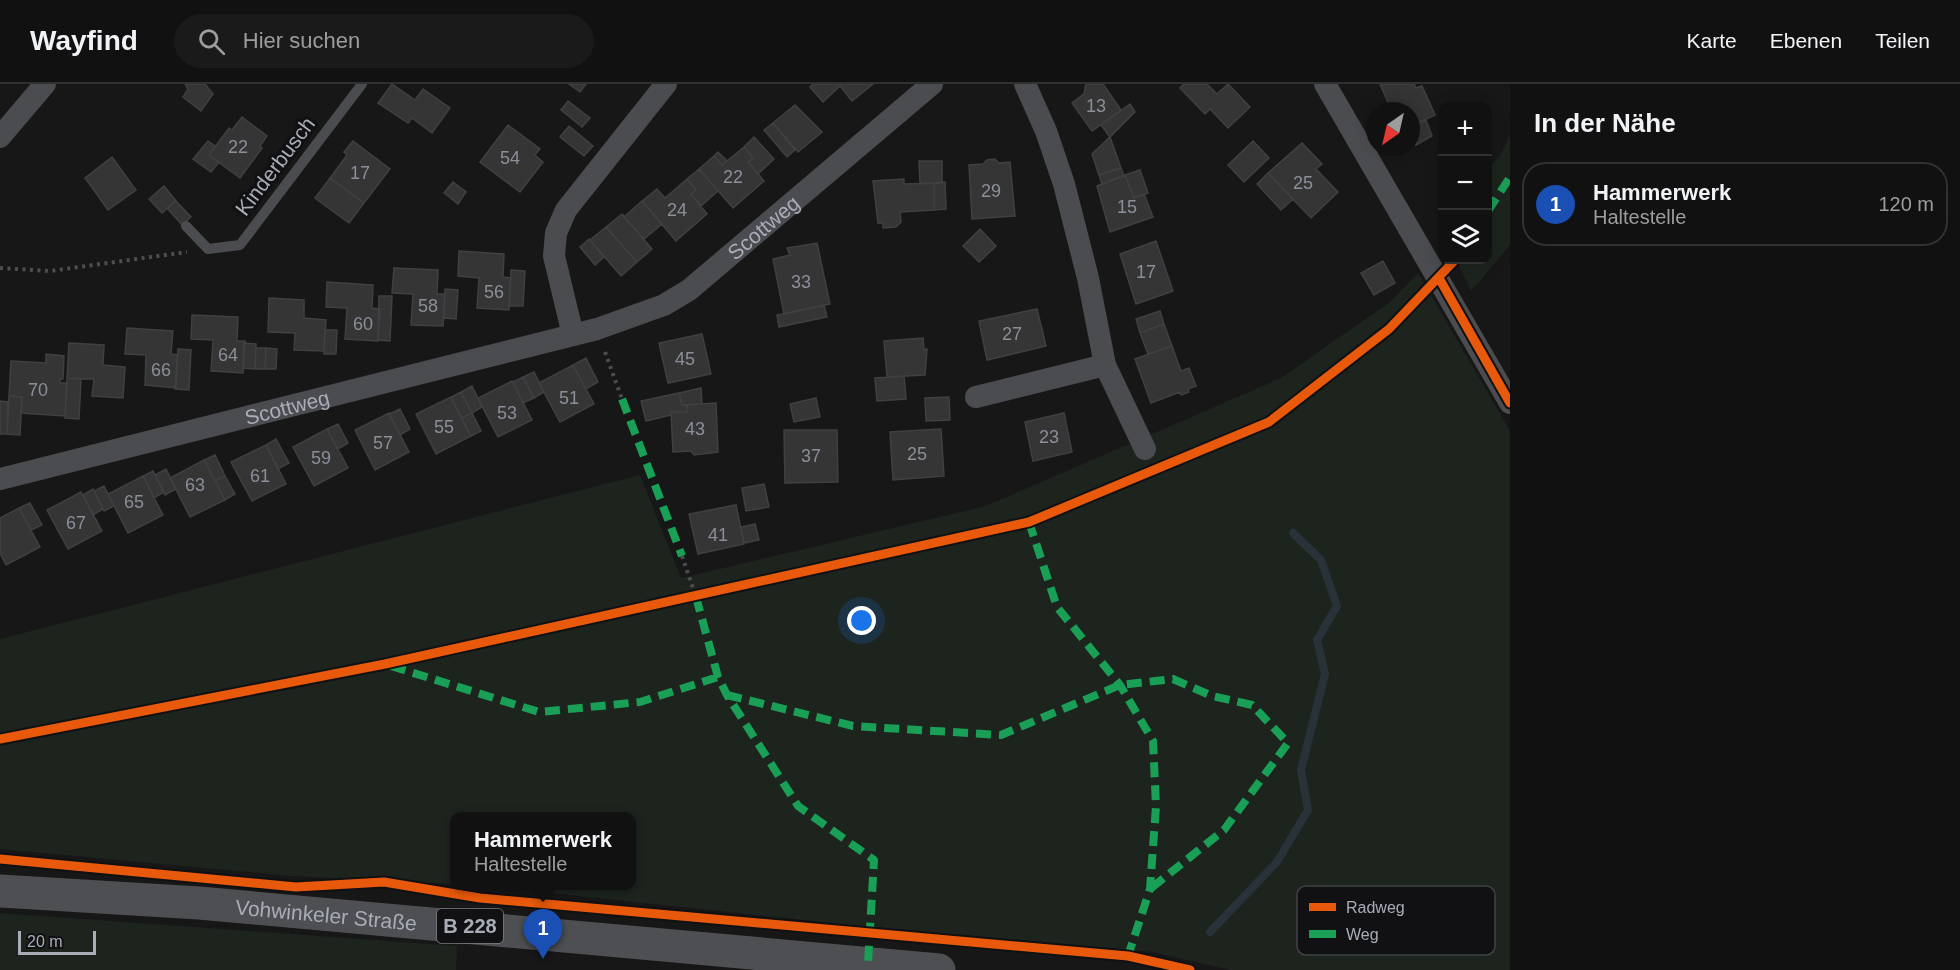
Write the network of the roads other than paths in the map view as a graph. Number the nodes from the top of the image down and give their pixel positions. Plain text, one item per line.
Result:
1 (45, 84) edge
2 (362, 84) edge
3 (666, 84) edge
4 (932, 84) edge
5 (1025, 84) edge
6 (1325, 84) edge
7 (0, 137) edge
8 (186, 226) dead end
9 (573, 335) junction
10 (1105, 365) junction
11 (976, 397) dead end
12 (1510, 403) edge
13 (1145, 448) dead end
14 (0, 479) edge
15 (0, 891) edge
16 (939, 970) edge

1 - 7 street
2 - 8 lane, Kinderbusch
3 - 9 street
4 - 9 street, Scottweg
5 - 10 street
6 - 12 street
9 - 14 street, Scottweg
10 - 11 street
10 - 13 street
15 - 16 main road, Vohwinkeler Straße / B 228

